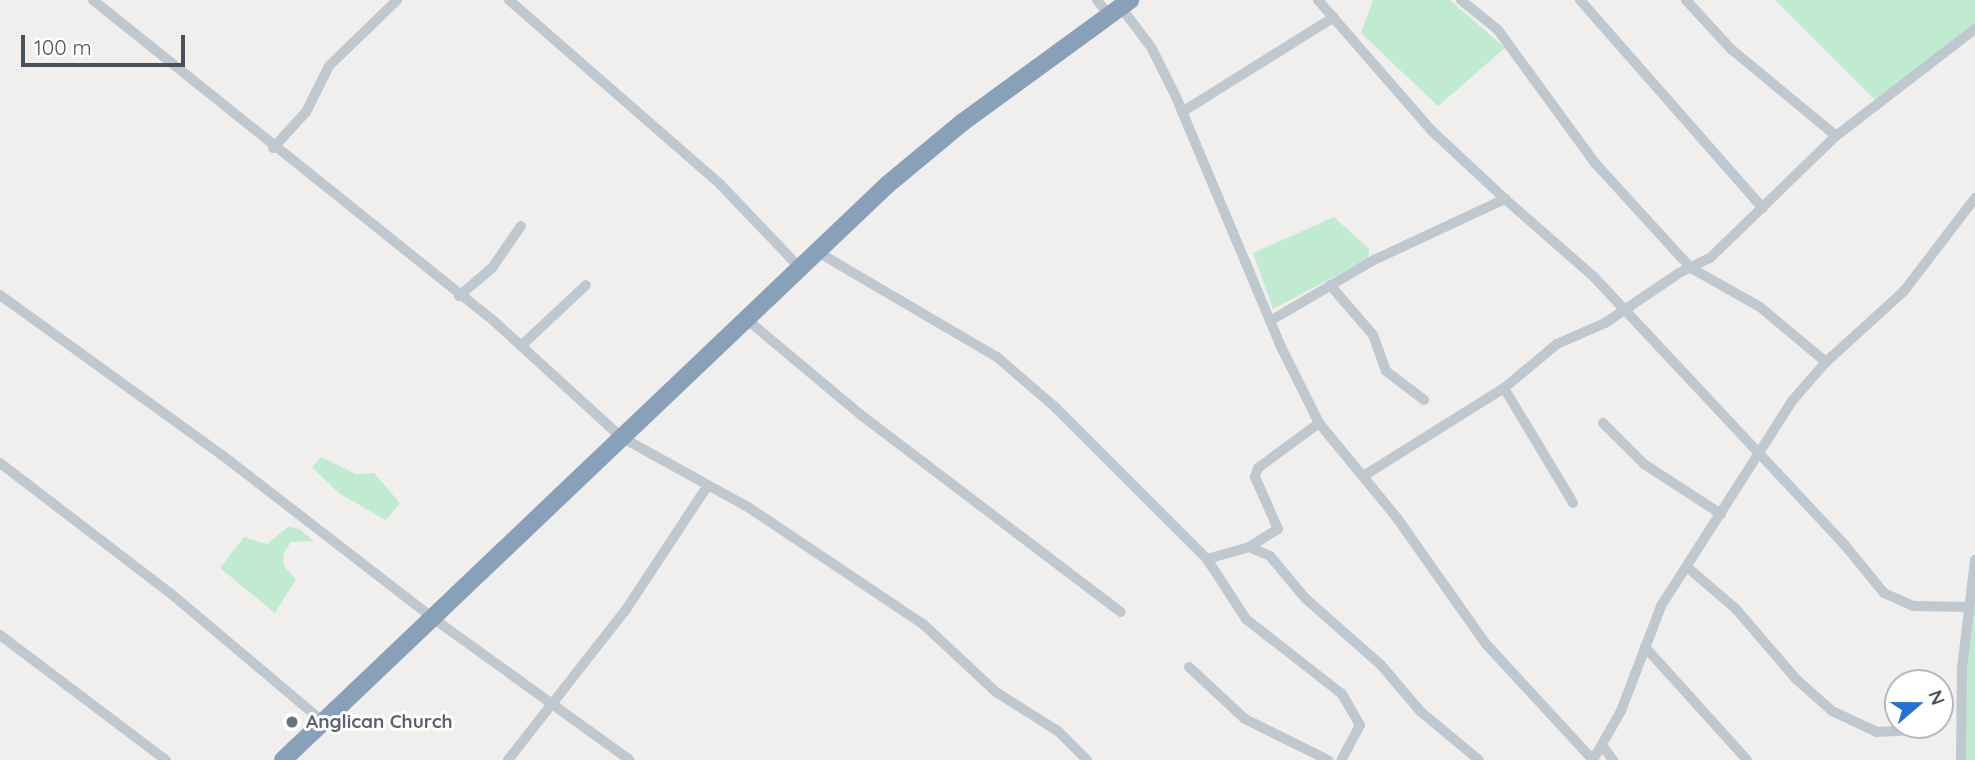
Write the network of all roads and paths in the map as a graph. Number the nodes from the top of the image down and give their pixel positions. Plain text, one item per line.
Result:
1 (93, 0) edge
2 (397, 0) edge
3 (509, 0) edge
4 (1318, 0) edge
5 (1461, 0) edge
6 (1580, 0) edge
7 (1688, 1) edge
8 (1114, 5) edge
9 (1334, 17) junction
10 (1975, 29) edge
11 (1182, 111) junction
12 (1836, 136) junction
13 (273, 148) junction
14 (1975, 198) edge
15 (1505, 200) junction
16 (1763, 208) junction
17 (521, 226) dead end
18 (816, 251) junction
19 (799, 267) junction
20 (1691, 268) junction
21 (586, 285) dead end
22 (1330, 285) junction
23 (0, 295) edge
24 (459, 296) junction
25 (1622, 312) junction
26 (745, 318) junction
27 (1270, 321) junction
28 (522, 346) junction
29 (1826, 362) junction
30 (1504, 388) junction
31 (1424, 400) dead end
32 (1319, 423) junction
33 (1603, 423) dead end
34 (621, 437) junction
35 (1760, 455) junction
36 (0, 463) edge
37 (1365, 475) junction
38 (708, 485) junction
39 (1573, 503) dead end
40 (1721, 514) junction
41 (1249, 547) junction
42 (1207, 559) junction
43 (1975, 560) edge
44 (1686, 567) junction
45 (1969, 607) junction
46 (1121, 612) dead end
47 (430, 616) junction
48 (0, 635) edge
49 (1645, 647) junction
50 (1189, 667) dead end
51 (552, 704) junction
52 (322, 721) junction
53 (1884, 732) edge
54 (1602, 745) junction
55 (166, 760) edge
56 (283, 760) edge
57 (508, 760) edge
58 (630, 760) edge
59 (1087, 760) edge
60 (1328, 760) edge
61 (1341, 760) edge
62 (1479, 760) edge
63 (1593, 760) edge
64 (1613, 760) edge
65 (1747, 760) edge
66 (1961, 760) edge

1 - 13 street
2 - 13 street
3 - 19 street
4 - 9 street
5 - 20 street
6 - 16 street
7 - 12 street
8 - 11 street
8 - 18 highway
9 - 11 street
9 - 15 street
10 - 12 street
11 - 27 street
12 - 16 street
13 - 24 street
14 - 29 street
15 - 22 street
15 - 25 street
16 - 20 street
17 - 24 street
18 - 19 highway
18 - 42 street
19 - 26 highway
20 - 25 street
20 - 29 street
21 - 28 street
22 - 27 street
22 - 31 street
23 - 47 street
24 - 28 street
25 - 30 street
25 - 35 street
26 - 34 highway
26 - 46 street
27 - 32 street
28 - 34 street
29 - 35 street
30 - 37 street
30 - 39 street
32 - 37 street
32 - 41 street
33 - 40 street
34 - 38 street
34 - 47 highway
35 - 40 street
35 - 45 street
36 - 52 street
37 - 63 street
38 - 51 street
38 - 59 street
40 - 44 street
41 - 42 street
41 - 62 street
42 - 61 street
43 - 45 street
44 - 49 street
44 - 53 street
45 - 66 street
47 - 51 street
47 - 52 highway
48 - 55 street
49 - 54 street
49 - 65 street
50 - 60 street
51 - 57 street
51 - 58 street
52 - 56 highway
54 - 63 street
54 - 64 street

